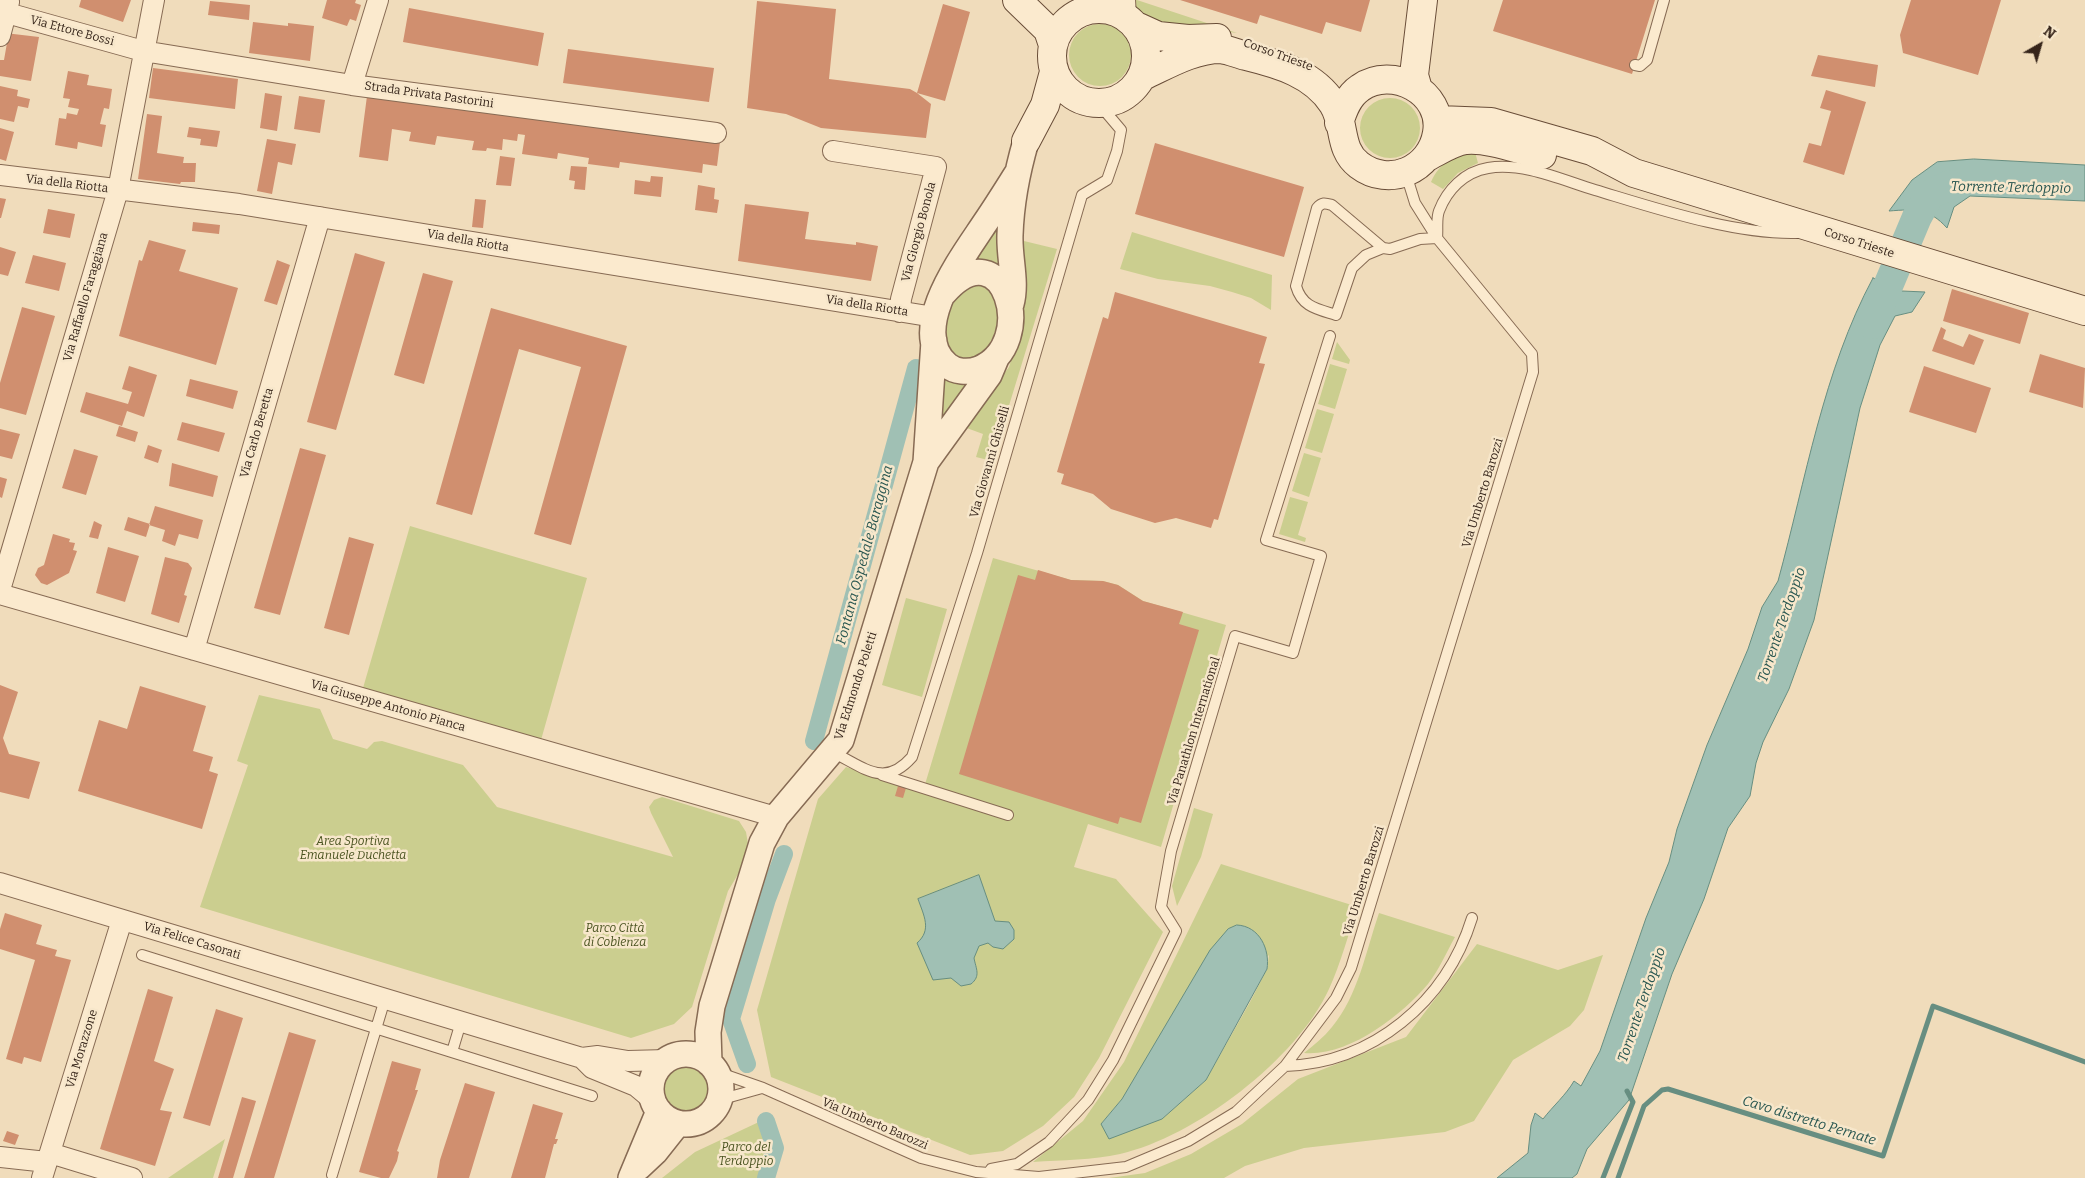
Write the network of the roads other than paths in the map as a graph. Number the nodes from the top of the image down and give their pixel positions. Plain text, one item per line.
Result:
1 (154, 0) edge
2 (378, 0) edge
3 (1017, 0) edge
4 (1041, 0) edge
5 (1415, 0) edge
6 (1423, 0) edge
7 (1664, 0) edge
8 (5, 8) edge
9 (1113, 11) edge
10 (0, 36) edge
11 (1053, 45) junction
12 (143, 51) junction
13 (1635, 65) dead end
14 (1054, 72) junction
15 (1143, 76) junction
16 (352, 84) junction
17 (1370, 84) junction
18 (1418, 89) junction
19 (1093, 103) junction
20 (1438, 120) junction
21 (1339, 123) junction
22 (716, 133) dead end
23 (1026, 141) junction
24 (833, 151) dead end
25 (1416, 165) junction
26 (1634, 173) junction
27 (0, 175) edge
28 (1016, 175) junction
29 (118, 190) junction
30 (320, 217) junction
31 (1829, 233) junction
32 (1437, 238) junction
33 (1383, 248) junction
34 (944, 292) junction
35 (1011, 306) junction
36 (2085, 311) edge
37 (900, 312) junction
38 (934, 329) junction
39 (1330, 336) dead end
40 (998, 355) junction
41 (926, 462) junction
42 (0, 590) edge
43 (0, 594) edge
44 (194, 650) junction
45 (831, 752) junction
46 (882, 775) junction
47 (1008, 815) dead end
48 (776, 817) junction
49 (0, 882) edge
50 (1472, 918) dead end
51 (122, 920) junction
52 (142, 955) dead end
53 (385, 999) junction
54 (712, 1006) junction
55 (461, 1022) junction
56 (376, 1028) junction
57 (452, 1052) junction
58 (582, 1058) junction
59 (672, 1058) junction
60 (1285, 1066) junction
61 (713, 1067) junction
62 (763, 1088) junction
63 (592, 1096) dead end
64 (719, 1100) junction
65 (664, 1111) junction
66 (0, 1156) edge
67 (47, 1164) edge
68 (976, 1172) junction
69 (633, 1174) edge
70 (332, 1175) dead end
71 (132, 1178) edge

1 - 12 street, Via Raffaello Faraggiana
2 - 16 street
3 - 11 main road
4 - 9 main road, Corso Trieste
5 - 17 main road
6 - 18 main road
7 - 13 lane
8 - 10 street
8 - 12 street, Via Ettore Bossi
9 - 11 main road
9 - 15 main road
9 - 17 main road, Corso Trieste
11 - 14 main road
12 - 16 street, Strada Privata Pastorini
12 - 29 street, Via Raffaello Faraggiana
14 - 19 main road
14 - 23 main road
15 - 19 main road
15 - 21 main road, Corso Trieste
16 - 22 street, Strada Privata Pastorini
17 - 18 main road
17 - 21 main road
18 - 20 main road
19 - 23 main road
19 - 46 lane, Via Giovanni Ghiselli
20 - 25 main road
20 - 26 main road, Corso Trieste
21 - 25 main road
23 - 28 street
24 - 37 street, Via Giorgio Bonola
25 - 26 main road, Corso Trieste
25 - 32 lane, Via Umberto Barozzi
26 - 31 main road, Corso Trieste
27 - 29 street, Via della Riotta
28 - 34 street
28 - 35 street
29 - 30 street, Via della Riotta
29 - 42 street, Via Raffaello Faraggiana
30 - 37 street, Via della Riotta
30 - 44 street, Via Carlo Beretta
31 - 32 lane
31 - 36 main road, Corso Trieste
32 - 33 lane
32 - 60 lane, Via Umberto Barozzi
33 - 33 lane
34 - 35 street
34 - 38 street
35 - 40 street
37 - 38 street, Via della Riotta
38 - 40 street
38 - 41 street, Via Edmondo Poletti
39 - 68 lane, Via Panathlon International
40 - 41 street, Via Edmondo Poletti
41 - 45 street, Via Edmondo Poletti
43 - 44 street, Via Giuseppe Antonio Pianca
44 - 48 street, Via Giuseppe Antonio Pianca
45 - 46 lane
45 - 48 street, Via Edmondo Poletti
46 - 47 lane
48 - 54 street, Via Edmondo Poletti
49 - 51 street, Via Felice Casorati
50 - 60 lane
51 - 53 street, Via Felice Casorati
51 - 67 street, Via Morazzone
52 - 56 lane
53 - 55 street, Via Felice Casorati
53 - 56 lane
54 - 59 street, Via Edmondo Poletti
54 - 61 street, Via Edmondo Poletti
55 - 57 lane
55 - 58 street, Via Felice Casorati
56 - 57 lane
56 - 70 lane
57 - 63 lane
58 - 59 street
58 - 65 street
59 - 61 street
59 - 65 street
60 - 68 lane, Via Umberto Barozzi
61 - 62 lane, Via Umberto Barozzi
61 - 64 street
62 - 64 lane
62 - 68 lane, Via Umberto Barozzi
64 - 65 street
65 - 69 street
66 - 67 street
67 - 71 street

